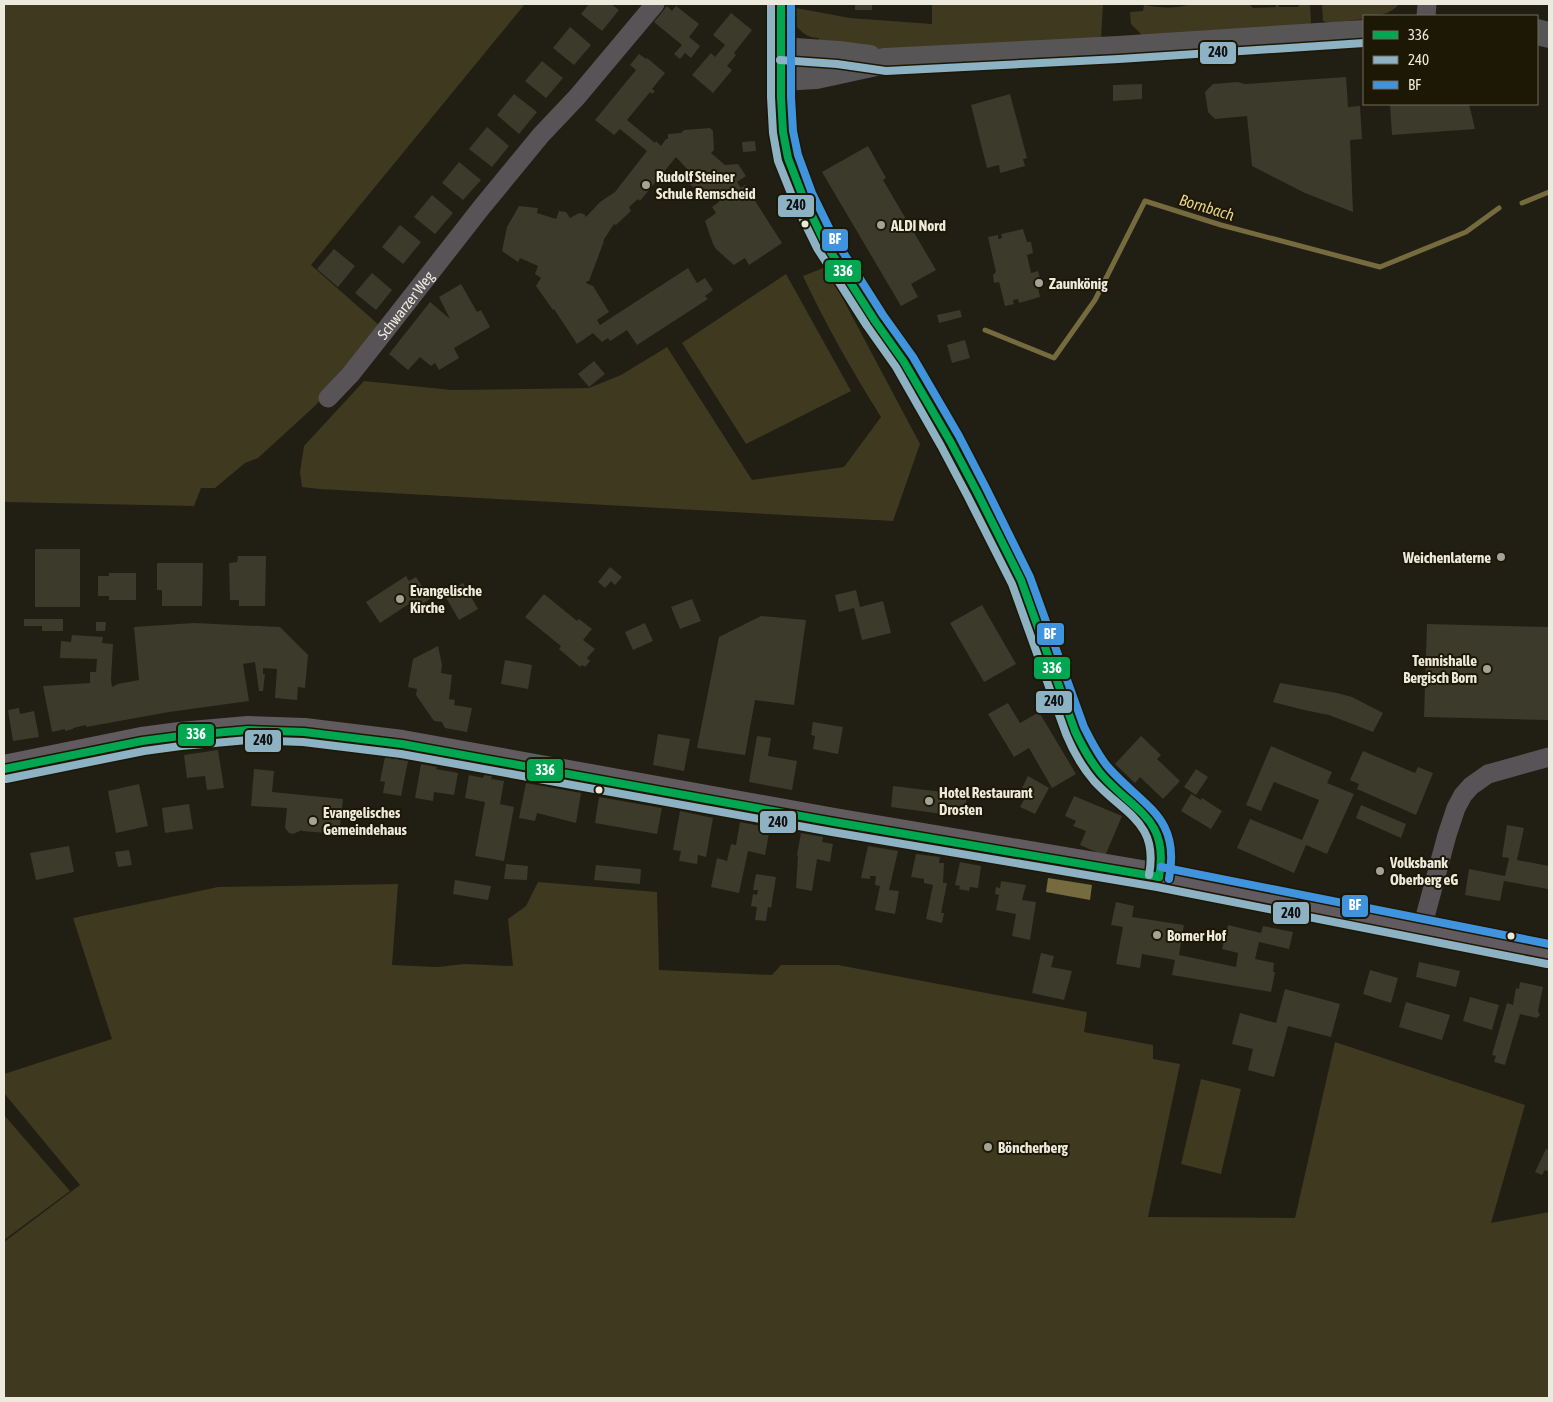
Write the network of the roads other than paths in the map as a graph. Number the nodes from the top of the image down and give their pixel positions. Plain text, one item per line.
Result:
1 (655, 4) edge
2 (781, 4) edge
3 (1363, 33) edge
4 (781, 50) junction
5 (885, 61) junction
6 (781, 78) junction
7 (328, 398) dead end
8 (1549, 757) edge
9 (4, 769) edge
10 (1159, 877) junction
11 (1422, 928) junction
12 (1549, 954) edge

1 - 7 street, Schwarzer Weg
2 - 4 main road
3 - 5 main road
4 - 5 main road
4 - 6 main road
5 - 6 main road
6 - 10 main road
8 - 11 street
9 - 10 main road
10 - 11 main road
11 - 12 main road

